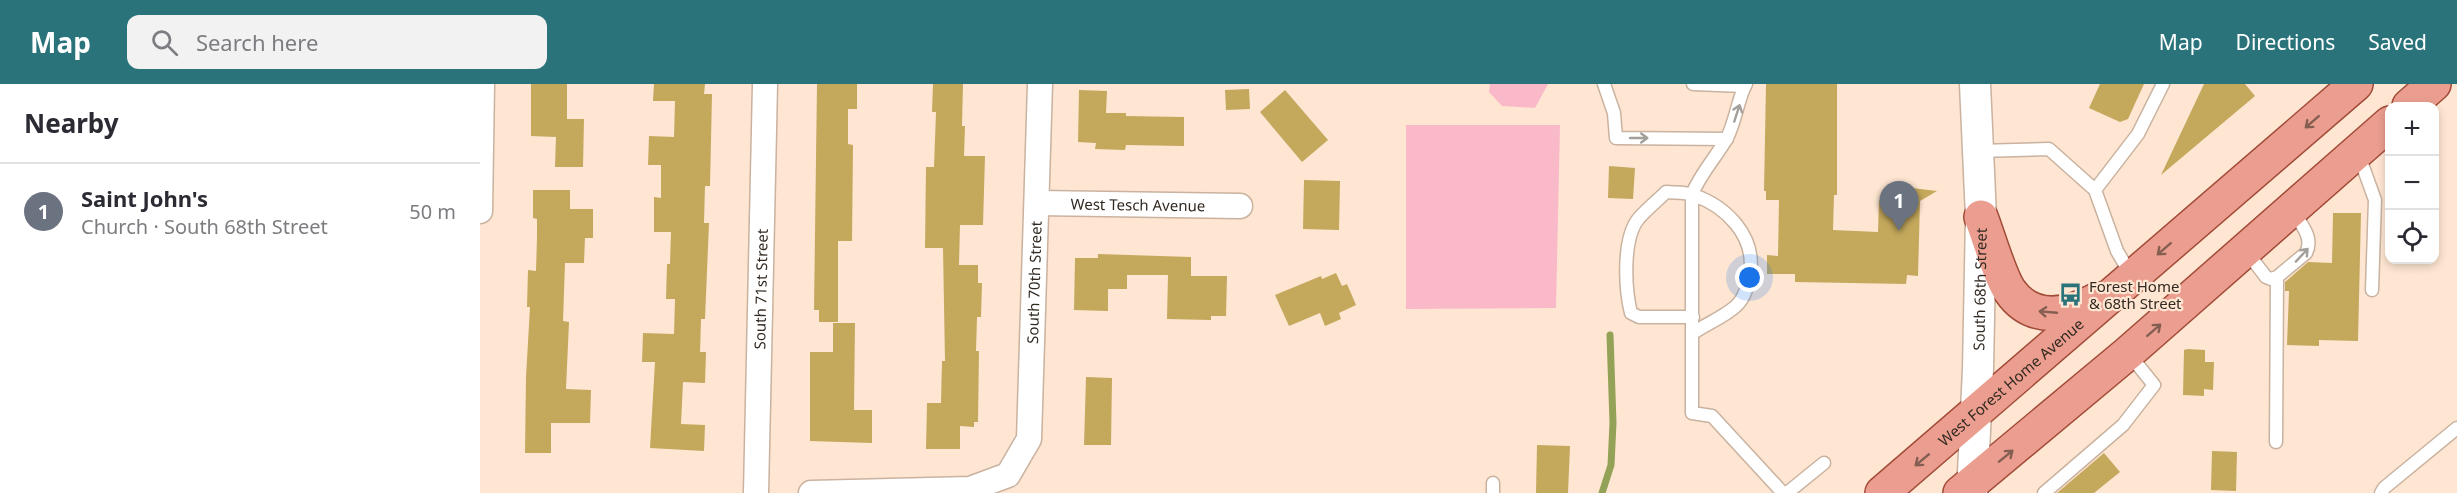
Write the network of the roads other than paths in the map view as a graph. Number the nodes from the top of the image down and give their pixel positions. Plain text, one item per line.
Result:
1 (482, 84) edge
2 (765, 84) edge
3 (1040, 84) edge
4 (1604, 84) edge
5 (1693, 84) edge
6 (1976, 84) edge
7 (2163, 84) edge
8 (2356, 84) edge
9 (2434, 84) edge
10 (1745, 85) edge
11 (2414, 102) edge
12 (2385, 127) edge
13 (1726, 139) junction
14 (1977, 151) junction
15 (2357, 152) junction
16 (2095, 190) junction
17 (1692, 194) junction
18 (1038, 204) junction
19 (1240, 206) dead end
20 (2292, 210) junction
21 (480, 211) edge
22 (1981, 217) junction
23 (2245, 250) junction
24 (2277, 277) junction
25 (2126, 282) junction
26 (2372, 290) dead end
27 (1693, 317) junction
28 (1693, 333) junction
29 (2128, 353) junction
30 (1977, 413) junction
31 (2457, 429) edge
32 (2276, 442) dead end
33 (1824, 463) dead end
34 (1969, 490) edge
35 (756, 493) edge
36 (810, 493) edge
37 (1785, 493) edge
38 (1882, 493) edge
39 (2044, 493) edge
40 (2381, 493) edge

1 - 21 street
2 - 35 street, South 71st Street
3 - 18 street, South 70th Street
4 -> 13 lane
5 - 10 lane
6 - 14 street, South 68th Street
7 - 16 lane
8 -> 25 main road, West Forest Home Avenue
9 - 11 main road
13 -> 10 lane
12 - 15 main road
13 - 17 lane
14 - 16 lane
14 - 22 street, South 68th Street
15 - 20 main road
15 - 26 lane
16 - 25 lane
17 - 27 lane
17 - 27 lane
17 - 28 lane
18 - 19 street, West Tesch Avenue
18 - 36 street, South 70th Street
20 - 23 main road
24 -> 20 lane
25 -> 22 main road
22 - 30 street, South 68th Street
23 - 24 lane
29 -> 23 main road
24 - 32 lane
25 - 30 main road, West Forest Home Avenue
27 - 28 lane
28 - 37 lane
34 -> 29 main road
29 - 39 lane
30 - 34 street, South 68th Street
30 -> 38 main road, West Forest Home Avenue
31 - 40 lane
33 - 37 lane

